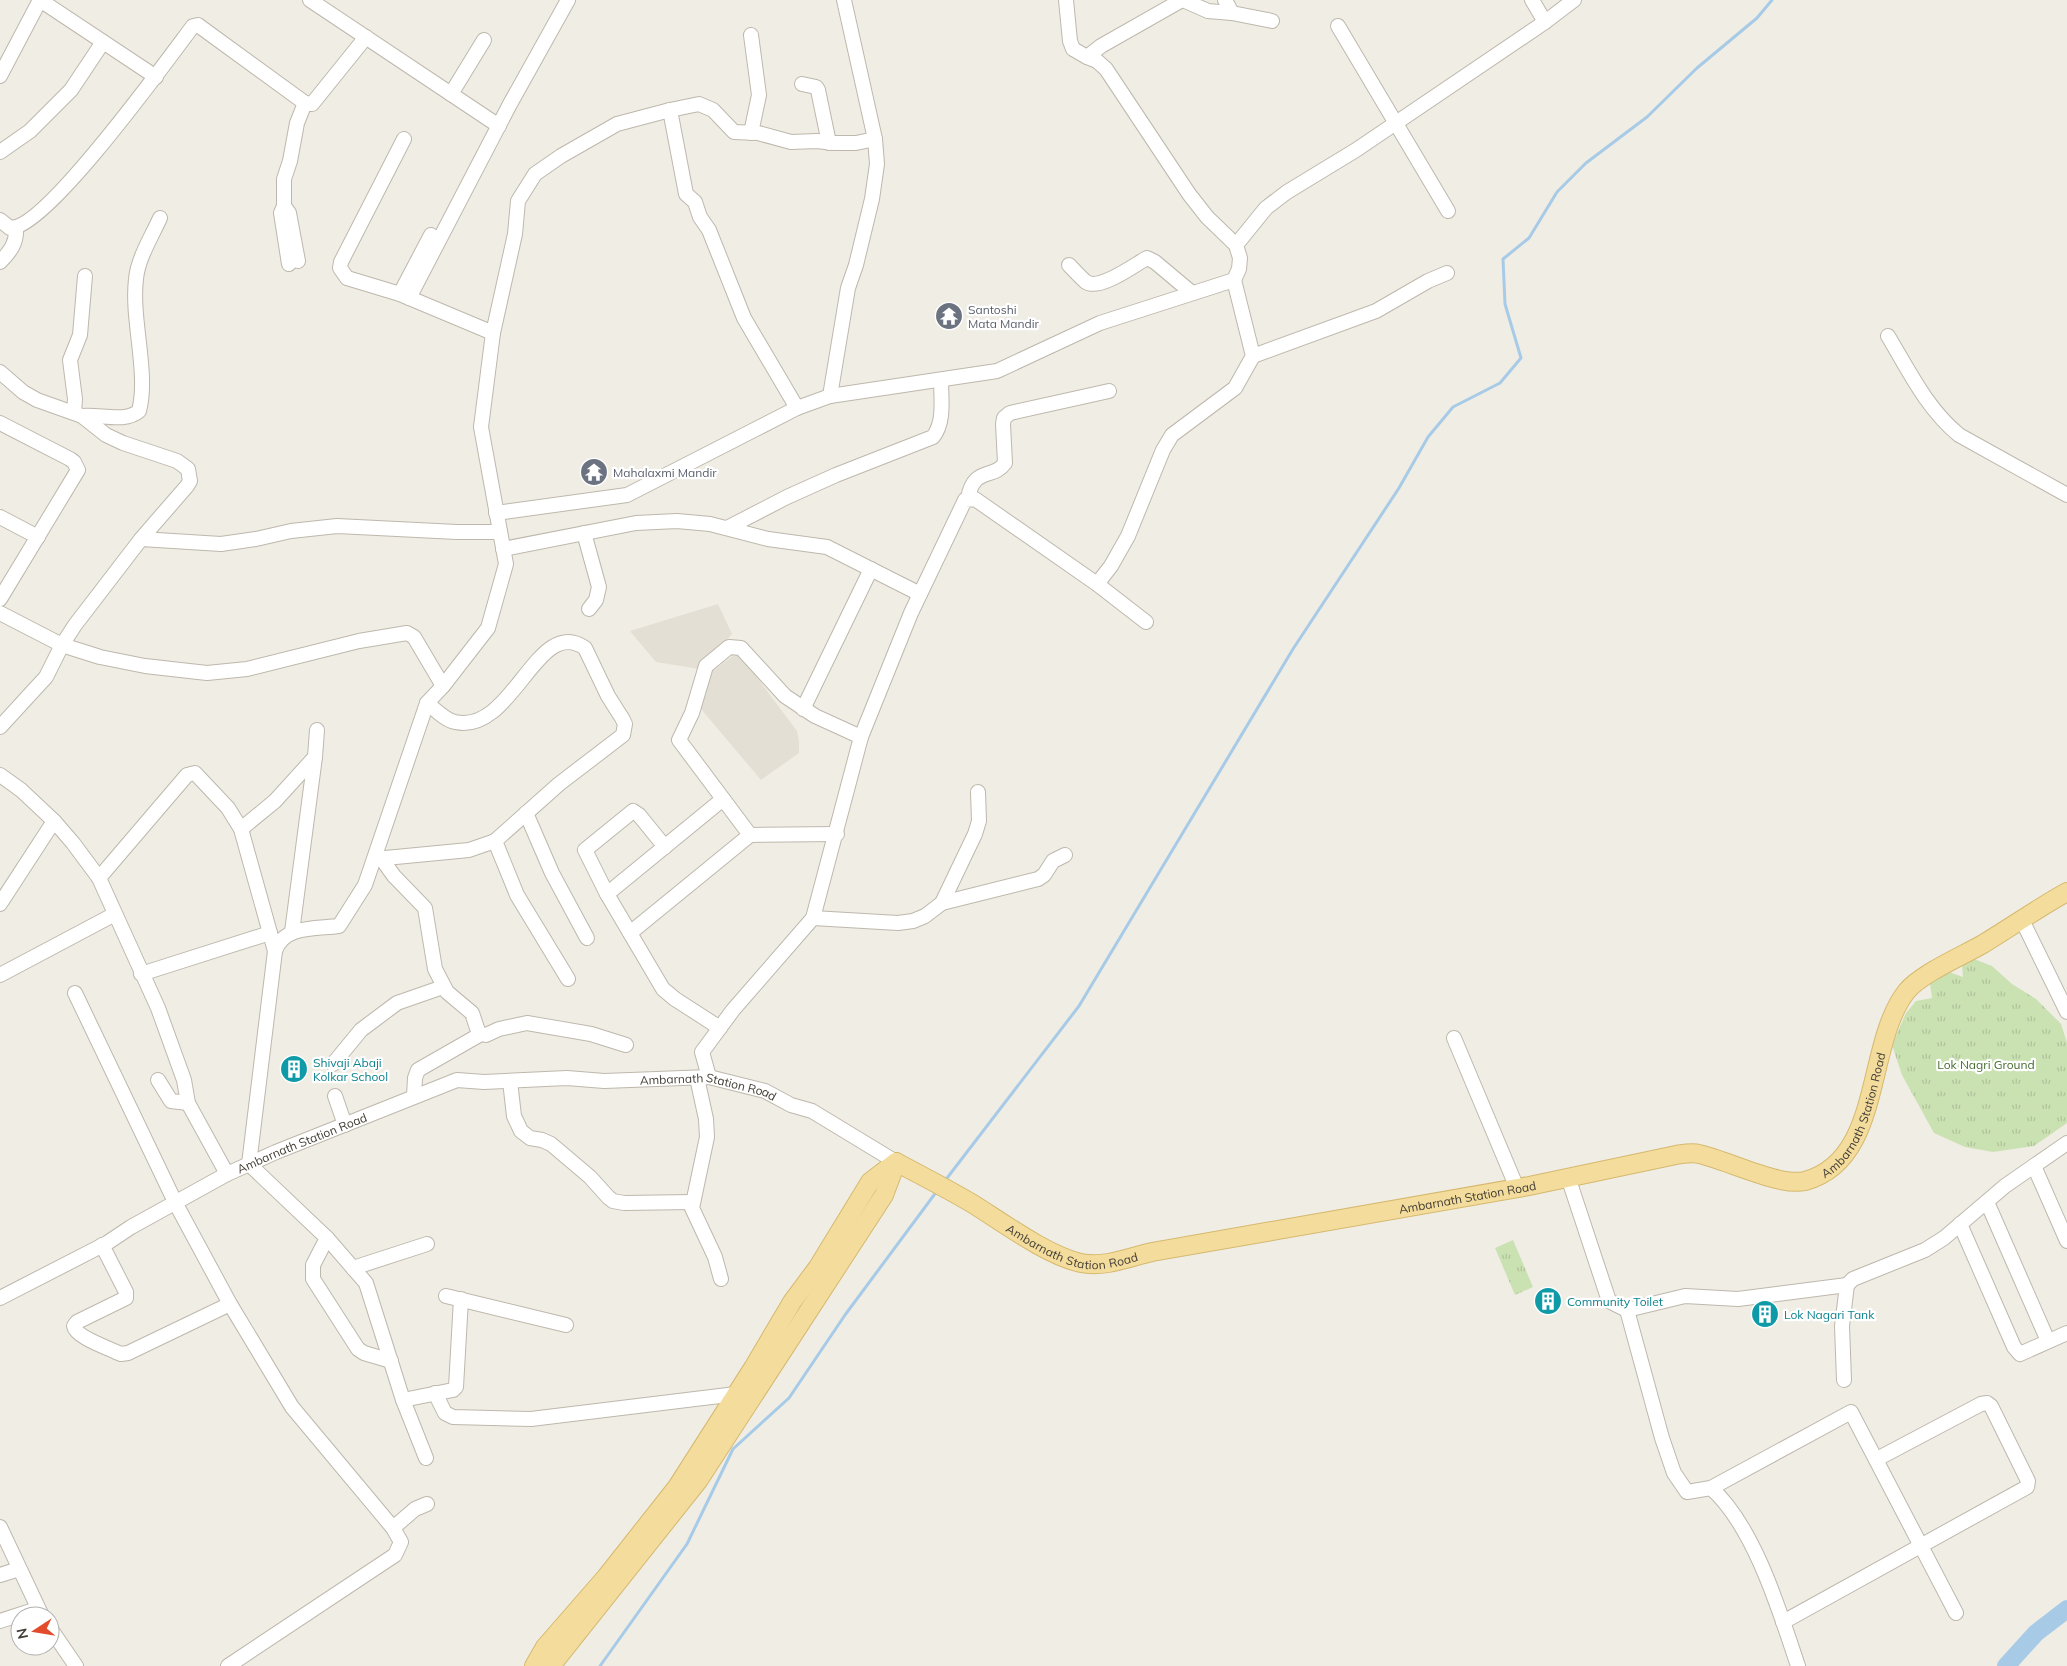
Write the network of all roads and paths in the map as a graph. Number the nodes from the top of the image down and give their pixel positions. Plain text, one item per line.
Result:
1 (40, 0) edge
2 (310, 0) edge
3 (558, 0) edge
4 (568, 0) edge
5 (844, 0) edge
6 (1066, 0) edge
7 (1183, 0) edge
8 (1224, 0) edge
9 (1532, 0) edge
10 (1574, 0) edge
11 (1232, 13) junction
12 (1272, 21) dead end
13 (1545, 22) junction
14 (1338, 26) dead end
15 (752, 35) dead end
16 (366, 37) junction
17 (484, 40) dead end
18 (103, 42) junction
19 (1087, 57) junction
20 (0, 76) edge
21 (156, 77) junction
22 (802, 84) dead end
23 (451, 94) junction
24 (305, 103) junction
25 (670, 110) junction
26 (495, 123) junction
27 (1396, 123) junction
28 (751, 133) junction
29 (404, 139) dead end
30 (875, 139) junction
31 (829, 142) junction
32 (0, 152) edge
33 (1448, 211) dead end
34 (160, 218) dead end
35 (0, 220) edge
36 (16, 228) junction
37 (1236, 245) junction
38 (0, 262) edge
39 (294, 262) dead end
40 (1069, 265) dead end
41 (1447, 274) dead end
42 (85, 276) dead end
43 (1234, 280) junction
44 (1192, 293) junction
45 (404, 296) junction
46 (493, 333) junction
47 (1888, 336) dead end
48 (1253, 356) junction
49 (0, 372) edge
50 (940, 380) junction
51 (1109, 391) dead end
52 (830, 396) junction
53 (798, 408) junction
54 (78, 414) junction
55 (1, 424) edge
56 (2067, 495) edge
57 (968, 498) junction
58 (496, 513) junction
59 (0, 517) edge
60 (727, 528) junction
61 (500, 532) junction
62 (584, 533) junction
63 (38, 538) junction
64 (141, 539) junction
65 (503, 549) junction
66 (872, 569) junction
67 (1097, 584) junction
68 (920, 594) junction
69 (0, 599) edge
70 (589, 609) dead end
71 (0, 613) edge
72 (1146, 622) dead end
73 (62, 644) junction
74 (443, 686) junction
75 (427, 703) junction
76 (804, 709) junction
77 (0, 727) edge
78 (317, 730) dead end
79 (861, 737) junction
80 (315, 757) junction
81 (0, 775) edge
82 (978, 792) dead end
83 (723, 799) junction
84 (526, 813) junction
85 (54, 821) junction
86 (241, 829) junction
87 (837, 834) junction
88 (750, 835) junction
89 (494, 841) junction
90 (665, 847) junction
91 (1065, 855) dead end
92 (377, 859) junction
93 (99, 878) junction
94 (2067, 892) edge
95 (607, 894) junction
96 (0, 904) edge
97 (942, 904) junction
98 (115, 914) junction
99 (813, 918) junction
100 (2022, 920) junction
101 (292, 932) junction
102 (270, 933) junction
103 (630, 933) junction
104 (587, 938) dead end
105 (275, 951) junction
106 (141, 974) junction
107 (0, 975) edge
108 (568, 979) dead end
109 (443, 986) junction
110 (76, 993) dead end
111 (2067, 1012) edge
112 (720, 1028) junction
113 (482, 1034) junction
114 (1454, 1038) dead end
115 (626, 1045) dead end
116 (333, 1064) dead end
117 (703, 1077) junction
118 (158, 1080) dead end
119 (510, 1081) junction
120 (335, 1096) dead end
121 (414, 1096) junction
122 (188, 1103) junction
123 (346, 1124) junction
124 (2067, 1143) edge
125 (896, 1162) junction
126 (249, 1164) junction
127 (2034, 1166) junction
128 (227, 1174) junction
129 (1568, 1177) junction
130 (1517, 1188) junction
131 (692, 1202) junction
132 (1987, 1202) junction
133 (176, 1204) junction
134 (1960, 1224) junction
135 (327, 1238) junction
136 (2067, 1241) edge
137 (427, 1244) dead end
138 (102, 1245) junction
139 (353, 1268) junction
140 (721, 1280) dead end
141 (1847, 1285) junction
142 (446, 1296) dead end
143 (0, 1298) edge
144 (461, 1299) junction
145 (230, 1304) junction
146 (1627, 1310) junction
147 (566, 1325) dead end
148 (2067, 1333) edge
149 (2048, 1341) junction
150 (391, 1361) junction
151 (1844, 1380) dead end
152 (435, 1393) junction
153 (736, 1394) junction
154 (403, 1400) junction
155 (426, 1458) dead end
156 (1877, 1460) junction
157 (1711, 1488) junction
158 (427, 1504) dead end
159 (0, 1527) edge
160 (393, 1528) junction
161 (1920, 1546) junction
162 (19, 1570) junction
163 (0, 1575) edge
164 (36, 1606) edge
165 (1956, 1613) dead end
166 (1783, 1622) junction
167 (60, 1643) edge
168 (76, 1666) edge
169 (228, 1666) edge
170 (534, 1666) edge
171 (552, 1666) edge
172 (1798, 1666) edge

1 - 18 street
1 - 20 street
2 - 16 street
3 - 26 street
4 - 26 street
5 - 30 street
6 - 19 street
7 - 11 street
7 - 19 street
8 - 11 street
9 - 13 street
10 - 13 street
11 - 12 street
13 - 27 street
14 - 27 street
15 - 28 street
16 - 23 street
16 - 24 street
17 - 23 street
18 - 21 street
18 - 32 street
19 - 37 street
21 - 24 street
21 - 36 street
22 - 31 street
23 - 26 street
24 - 39 street
25 - 28 street
25 - 46 street
25 - 53 street
26 - 45 street
27 - 33 street
27 - 37 street
28 - 31 street
29 - 45 street
30 - 31 street
30 - 52 street
34 - 54 street
35 - 36 street
36 - 38 street
37 - 43 street
40 - 44 street
41 - 48 street
42 - 54 street
43 - 44 street
43 - 48 street
44 - 50 street
45 - 46 street
46 - 58 street
47 - 56 street
48 - 67 street
49 - 54 street
50 - 52 street
50 - 60 street
51 - 57 street
52 - 53 street
53 - 58 street
54 - 64 street
55 - 63 street
57 - 67 street
57 - 68 street
58 - 61 street
59 - 63 street
60 - 62 street
60 - 66 street
61 - 64 street
61 - 65 street
62 - 65 street
62 - 70 street
63 - 69 street
64 - 73 street
65 - 74 street
66 - 68 street
66 - 76 street
67 - 72 street
68 - 79 street
71 - 73 street
73 - 74 street
73 - 77 street
74 - 75 street
75 - 84 street
75 - 92 street
76 - 79 street
76 - 83 street
78 - 80 street
79 - 87 street
80 - 86 street
80 - 101 street
81 - 85 street
82 - 97 street
83 - 88 street
83 - 90 street
84 - 89 street
84 - 104 street
85 - 93 street
85 - 96 street
86 - 93 street
86 - 102 street
87 - 88 street
87 - 99 street
88 - 103 street
89 - 92 street
89 - 108 street
90 - 95 street
90 - 95 street
91 - 97 street
92 - 101 street
92 - 109 street
93 - 98 street
94 - 100 main road, Ambarnath Station Road
95 - 103 street
97 - 99 street
98 - 106 street
98 - 107 street
99 - 112 street
100 - 111 street
100 - 129 main road, Ambarnath Station Road
101 - 105 street
102 - 105 street
102 - 106 street
103 - 112 street
105 - 126 street
106 - 122 street
109 - 113 street
109 - 116 street
110 - 133 street
112 - 117 street
113 - 115 street
113 - 121 street
114 - 130 street
117 - 119 street, Ambarnath Station Road
117 - 125 street, Ambarnath Station Road
117 - 131 street
118 - 122 street
119 - 121 street, Ambarnath Station Road
119 - 131 street
120 - 123 street
121 - 123 street, Ambarnath Station Road
122 - 128 street
123 - 126 street, Ambarnath Station Road
124 - 127 street
125 - 130 main road, Ambarnath Station Road
125 - 153 main road
125 - 171 main road
126 - 128 street, Ambarnath Station Road
126 - 135 street
127 - 132 street
127 - 136 street
128 - 133 street, Ambarnath Station Road
129 - 130 main road, Ambarnath Station Road
129 - 146 street
131 - 140 street
132 - 134 street
132 - 149 street
133 - 138 street, Ambarnath Station Road
133 - 145 street
134 - 141 street
134 - 149 street
135 - 139 street
135 - 150 street
137 - 139 street
138 - 143 street, Ambarnath Station Road
138 - 145 street
139 - 150 street
141 - 146 street
141 - 151 street
142 - 144 street
144 - 147 street
144 - 152 street
145 - 160 street
146 - 157 street
148 - 149 street
150 - 154 street
152 - 153 street
152 - 154 street
153 - 170 main road
154 - 155 street
156 - 157 street
156 - 161 street
156 - 161 street
157 - 166 street
158 - 160 street
159 - 162 street
160 - 169 street
161 - 165 street
161 - 166 street
162 - 163 street
162 - 164 street
166 - 172 street
167 - 168 street

